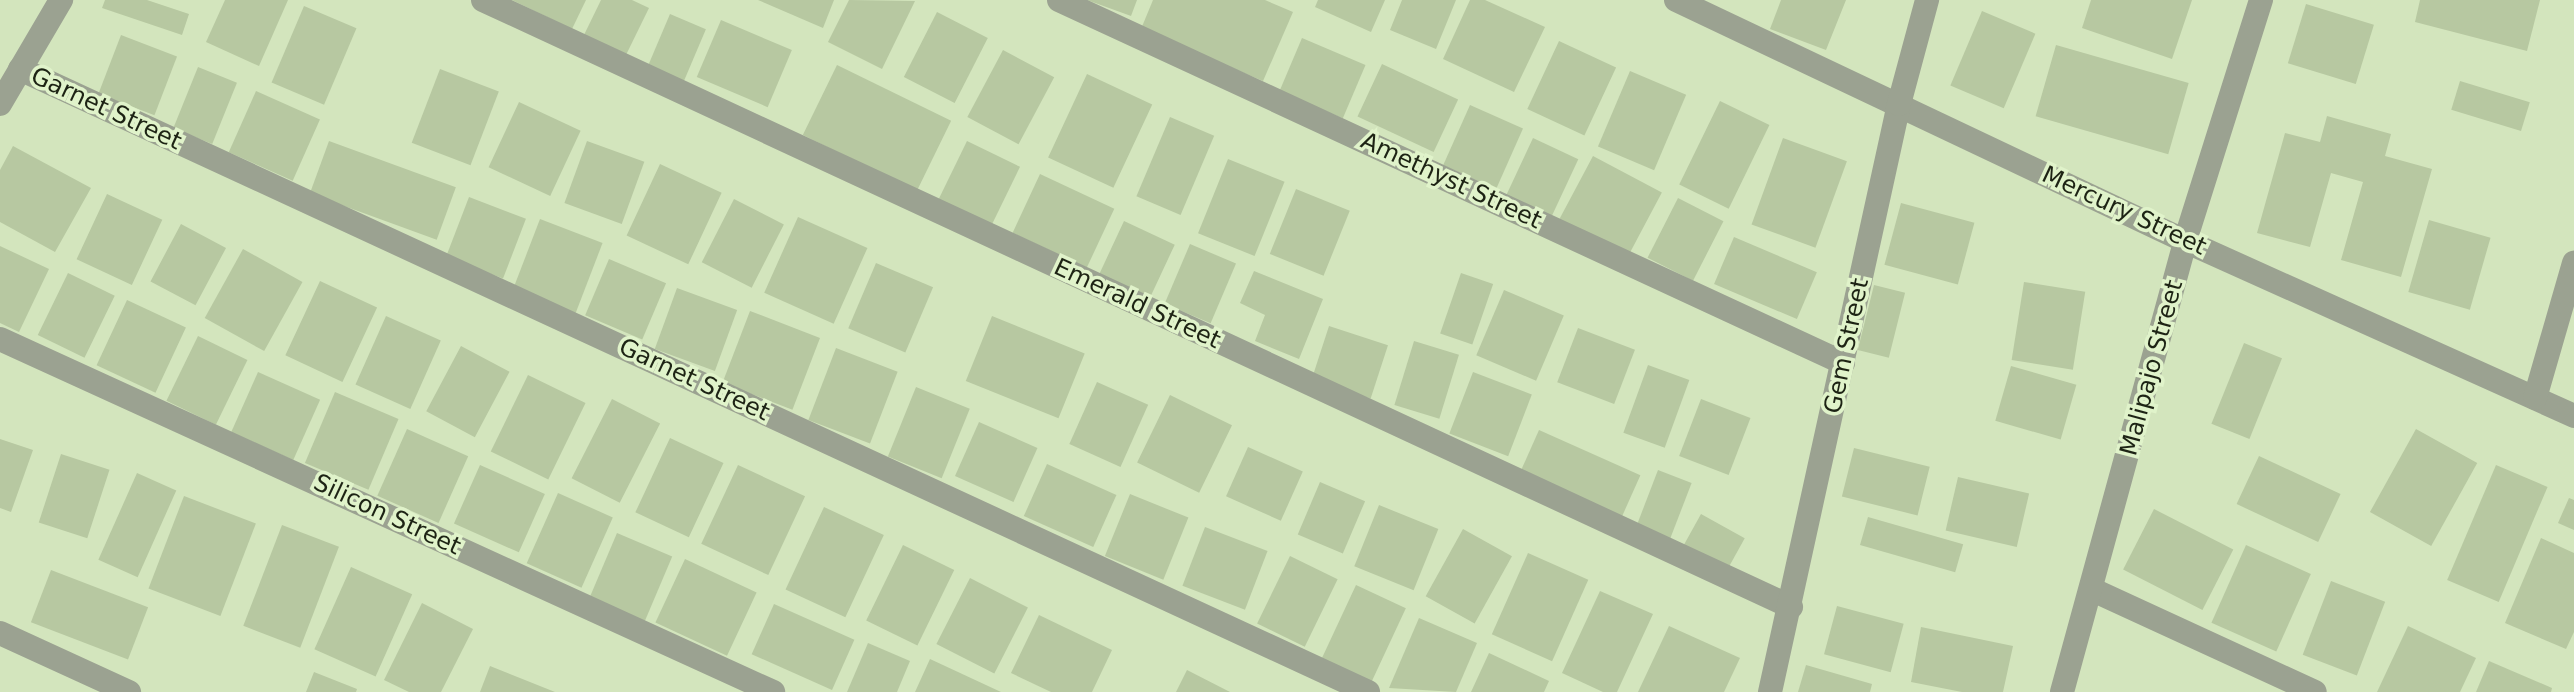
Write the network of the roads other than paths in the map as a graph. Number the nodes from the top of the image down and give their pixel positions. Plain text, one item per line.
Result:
1 (61, 0) edge
2 (483, 0) edge
3 (1059, 0) edge
4 (1676, 0) edge
5 (1927, 0) edge
6 (2261, 0) edge
7 (20, 69) junction
8 (0, 104) edge
9 (1899, 104) junction
10 (2185, 241) junction
11 (2574, 263) edge
12 (0, 339) edge
13 (1843, 363) junction
14 (2535, 398) junction
15 (2574, 416) edge
16 (2093, 590) junction
17 (1791, 607) junction
18 (0, 633) edge
19 (129, 692) edge
20 (773, 692) edge
21 (1368, 692) edge
22 (1770, 692) edge
23 (2062, 692) edge
24 (2315, 692) edge

1 - 7 street
2 - 17 street, Emerald Street
3 - 13 street, Amethyst Street
4 - 9 street, Mercury Street
5 - 9 street, Gem Street
6 - 10 street, Malipajo Street
7 - 8 street
7 - 21 street, Garnet Street
9 - 10 street, Mercury Street
9 - 13 street, Gem Street
10 - 14 street, Mercury Street
10 - 16 street, Malipajo Street
11 - 14 street
12 - 20 street, Silicon Street
13 - 17 street, Gem Street
14 - 15 street, Mercury Street
16 - 23 street, Malipajo Street
16 - 24 street
17 - 22 street, Gem Street
18 - 19 street

